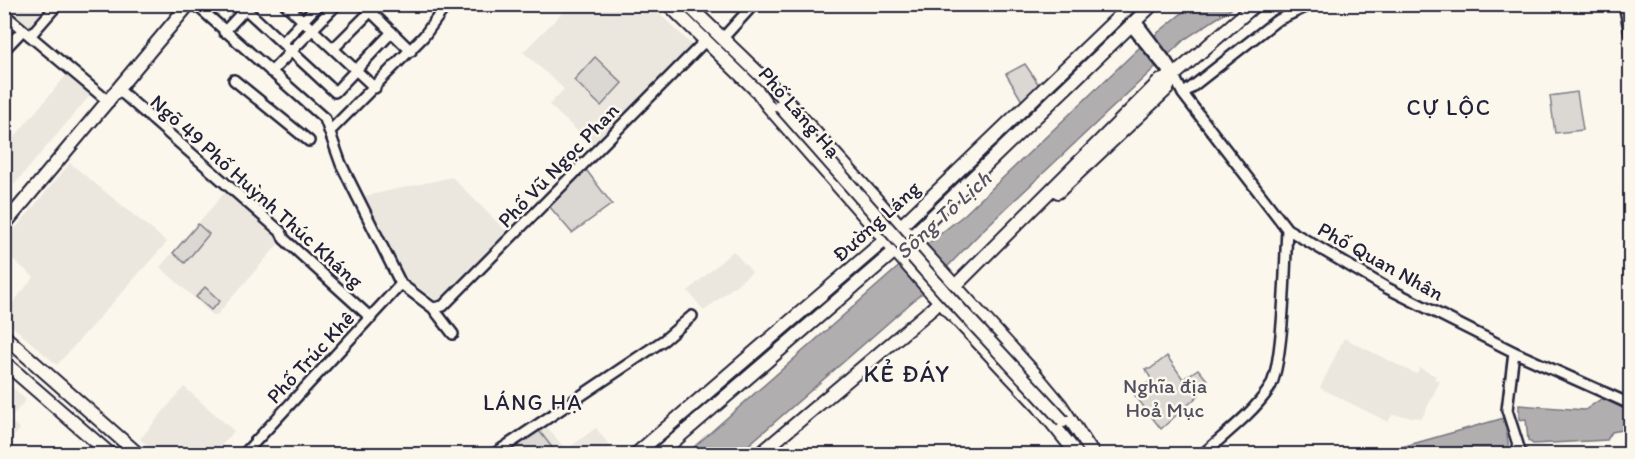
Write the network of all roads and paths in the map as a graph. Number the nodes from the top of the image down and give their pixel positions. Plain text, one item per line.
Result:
1 (58, 4) edge
2 (285, 4) edge
3 (320, 4) edge
4 (363, 4) edge
5 (447, 4) edge
6 (668, 4) edge
7 (687, 4) edge
8 (754, 4) edge
9 (1132, 4) edge
10 (1153, 4) edge
11 (1256, 4) edge
12 (1312, 4) edge
13 (1624, 4) edge
14 (195, 5) edge
15 (245, 6) edge
16 (334, 6) edge
17 (370, 12) junction
18 (4, 14) edge
19 (304, 21) junction
20 (1135, 26) junction
21 (313, 29) junction
22 (224, 32) junction
23 (392, 32) junction
24 (26, 33) junction
25 (1630, 34) edge
26 (722, 39) junction
27 (706, 40) junction
28 (282, 43) junction
29 (334, 48) junction
30 (4, 50) edge
31 (291, 51) junction
32 (411, 51) junction
33 (356, 70) junction
34 (271, 72) junction
35 (1070, 74) junction
36 (1172, 77) junction
37 (234, 80) dead end
38 (762, 87) junction
39 (375, 88) junction
40 (119, 90) junction
41 (1183, 94) junction
42 (109, 102) junction
43 (331, 130) junction
44 (309, 141) dead end
45 (867, 193) junction
46 (855, 204) junction
47 (4, 225) edge
48 (900, 227) junction
49 (1287, 229) junction
50 (910, 238) junction
51 (885, 240) junction
52 (895, 251) junction
53 (950, 283) junction
54 (401, 284) junction
55 (936, 297) junction
56 (433, 308) junction
57 (692, 316) dead end
58 (371, 318) junction
59 (982, 318) junction
60 (968, 331) junction
61 (453, 334) dead end
62 (4, 336) edge
63 (1514, 352) junction
64 (4, 362) edge
65 (1630, 404) edge
66 (1630, 415) edge
67 (1063, 422) junction
68 (1082, 438) junction
69 (1074, 451) edge
70 (110, 454) edge
71 (138, 454) edge
72 (244, 454) edge
73 (494, 454) edge
74 (636, 454) edge
75 (659, 454) edge
76 (760, 454) edge
77 (1093, 454) edge
78 (1203, 454) edge
79 (1521, 454) edge

1 - 24 street
2 - 19 street
3 - 19 street
4 - 17 street
5 - 32 street
6 - 27 main road, Phố Láng Hạ
7 - 26 main road, Phố Láng Hạ
8 - 26 street
9 - 35 main road, Đường Láng
10 - 20 main road, Đường Láng
11 - 36 main road
12 - 41 street
13 - 25 street
14 - 22 street
14 - 40 main road
15 - 22 street
15 - 28 street
16 - 21 street
17 - 23 street
17 - 29 street
18 - 24 street
19 - 21 street
19 - 28 street
20 - 35 main road, Đường Láng
20 - 36 street, Phố Quan Nhân
21 - 29 street
21 - 31 street
22 - 34 street
23 - 32 street
23 - 33 street
24 - 30 street
24 - 42 street
26 - 38 main road, Phố Láng Hạ
27 - 38 main road, Phố Láng Hạ
27 - 56 street, Phố Vũ Ngọc Phan
28 - 31 street
29 - 33 street
31 - 33 street
31 - 34 street
32 - 39 street
33 - 39 street
34 - 43 street
35 - 48 main road, Đường Láng
35 - 50 main road, Đường Láng
36 - 41 street, Phố Quan Nhân
36 - 53 main road
37 - 44 street
38 - 45 main road, Phố Láng Hạ
38 - 46 main road, Phố Láng Hạ
38 - 67 main road, bridge
39 - 43 street
40 - 42 main road
40 - 58 street, Ngõ 49 Phố Huỳnh Thúc Kháng
41 - 49 street, Phố Quan Nhân
42 - 47 main road
43 - 54 street
45 - 46 main road
45 - 48 main road, Phố Láng Hạ
46 - 51 main road, Phố Láng Hạ
48 - 50 main road, Phố Láng Hạ
48 - 51 main road, Đường Láng
49 - 63 street, Phố Quan Nhân
49 - 78 street
50 - 52 main road, Đường Láng
50 - 53 main road, Phố Láng Hạ
51 - 52 main road, Phố Láng Hạ
51 - 74 main road, Đường Láng
52 - 55 main road, Phố Láng Hạ
52 - 75 main road, Đường Láng
53 - 55 main road
53 - 59 main road, Phố Láng Hạ
54 - 56 street
54 - 58 street, Phố Trúc Khê
55 - 60 main road, Phố Láng Hạ
55 - 76 main road
56 - 61 street
57 - 73 street
58 - 72 street, Phố Trúc Khê
59 - 60 main road
59 - 68 main road, Phố Láng Hạ
60 - 69 main road, Phố Láng Hạ
62 - 71 main road
63 - 65 street, Phố Quan Nhân
63 - 79 street
64 - 70 main road
65 - 66 street
67 - 68 main road
67 - 69 main road
68 - 77 main road

